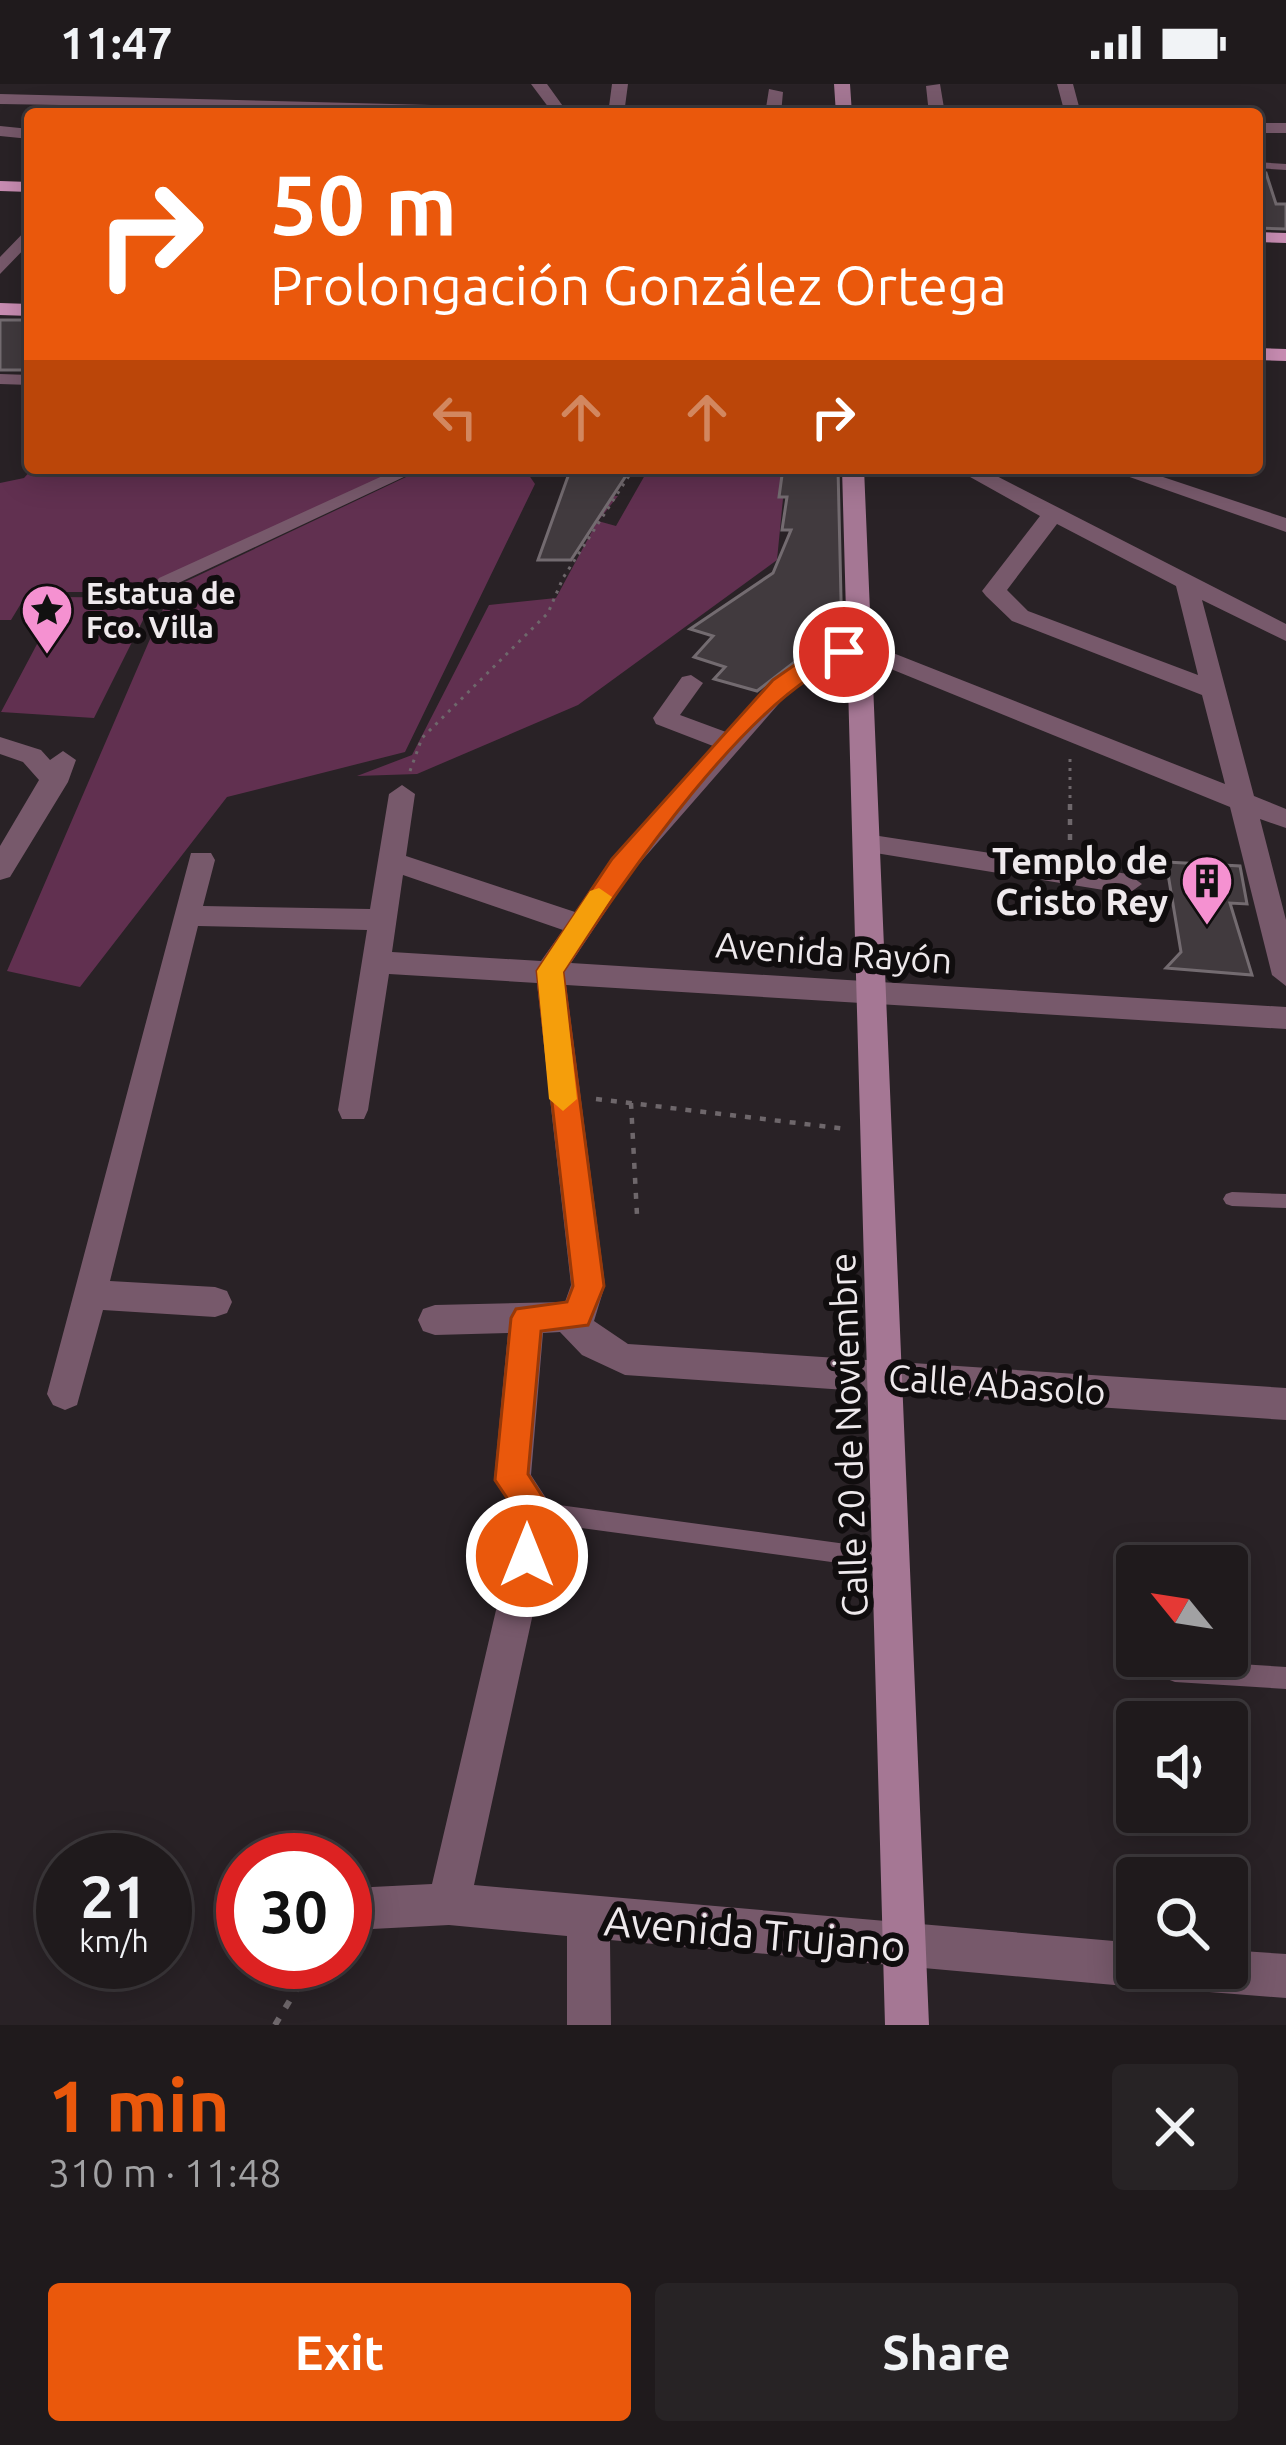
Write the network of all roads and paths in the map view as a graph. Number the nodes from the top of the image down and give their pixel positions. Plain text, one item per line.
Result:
1 (277, 84) edge
2 (776, 92) dead end
3 (0, 99) edge
4 (279, 106) junction
5 (350, 108) edge
6 (774, 108) edge
7 (24, 238) edge
8 (0, 268) edge
9 (402, 474) edge
10 (630, 474) edge
11 (854, 474) edge
12 (977, 474) edge
13 (1167, 478) edge
14 (1054, 513) junction
15 (1286, 525) edge
16 (1186, 581) junction
17 (154, 598) dead end
18 (1286, 634) edge
19 (860, 648) junction
20 (691, 683) dead end
21 (1214, 690) junction
22 (1070, 730) junction
23 (728, 742) junction
24 (0, 745) edge
25 (403, 794) joint
26 (1238, 796) junction
27 (1286, 819) edge
28 (866, 842) junction
29 (201, 860) dead end
30 (392, 861) junction
31 (0, 870) edge
32 (1070, 877) junction
33 (1128, 884) dead end
34 (187, 916) junction
35 (382, 920) junction
36 (581, 925) junction
37 (376, 962) junction
38 (550, 971) junction
39 (1286, 976) edge
40 (872, 995) junction
41 (1286, 1018) edge
42 (562, 1095) junction
43 (632, 1103) junction
44 (353, 1110) dead end
45 (877, 1132) junction
46 (1232, 1199) dead end
47 (1286, 1201) edge
48 (637, 1215) dead end
49 (92, 1295) junction
50 (215, 1302) dead end
51 (527, 1318) junction
52 (568, 1318) junction
53 (435, 1320) dead end
54 (885, 1376) junction
55 (65, 1394) dead end
56 (1286, 1404) edge
57 (537, 1513) junction
58 (891, 1560) junction
59 (1248, 1676) edge
60 (1286, 1678) edge
61 (448, 1904) junction
62 (372, 1908) dead end
63 (588, 1918) junction
64 (905, 1947) junction
65 (1116, 1962) edge
66 (1248, 1973) edge
67 (1286, 1976) edge
68 (297, 1989) edge
69 (275, 2025) edge
70 (589, 2025) edge
71 (908, 2025) edge

1 - 4 street
2 - 6 street
3 - 4 street
4 - 5 street
7 - 8 street
9 - 17 street
10 - 25 path
11 - 19 main road, Calle 20 de Noviembre
12 - 14 street
13 - 15 street
14 - 16 street
14 - 21 street
16 - 18 street
16 - 21 street
19 - 22 street
19 - 23 street
19 - 28 main road, Calle 20 de Noviembre
20 - 23 street
21 - 26 street
22 - 26 street
22 - 32 path
23 - 36 street
24 - 31 street
25 - 30 street
26 - 27 street
26 - 39 street
28 - 32 street
28 - 40 main road, Calle 20 de Noviembre
29 - 34 street
30 - 35 street
30 - 36 street
32 - 33 street
34 - 35 street
34 - 49 street
35 - 37 street
36 - 38 street
37 - 38 street, Avenida Rayón
37 - 44 street
38 - 40 street, Avenida Rayón
38 - 42 street
40 - 41 street, Avenida Rayón
40 - 45 main road, Calle 20 de Noviembre
42 - 43 path
42 - 52 street
43 - 45 path
43 - 48 path
45 - 54 main road, Calle 20 de Noviembre
46 - 47 lane
49 - 50 street
49 - 55 street
51 - 52 street
51 - 53 street
51 - 57 street
52 - 54 street, Calle Abasolo
54 - 56 street, Calle Abasolo
54 - 58 main road, Calle 20 de Noviembre
57 - 58 lane
57 - 61 street
58 - 64 main road, Calle 20 de Noviembre
59 - 60 lane
61 - 62 street, Avenida Trujano
61 - 63 street, Avenida Trujano
63 - 64 street, Avenida Trujano
63 - 70 street
64 - 65 street, Avenida Trujano
64 - 71 main road, Calle 20 de Noviembre
66 - 67 street
68 - 69 path

